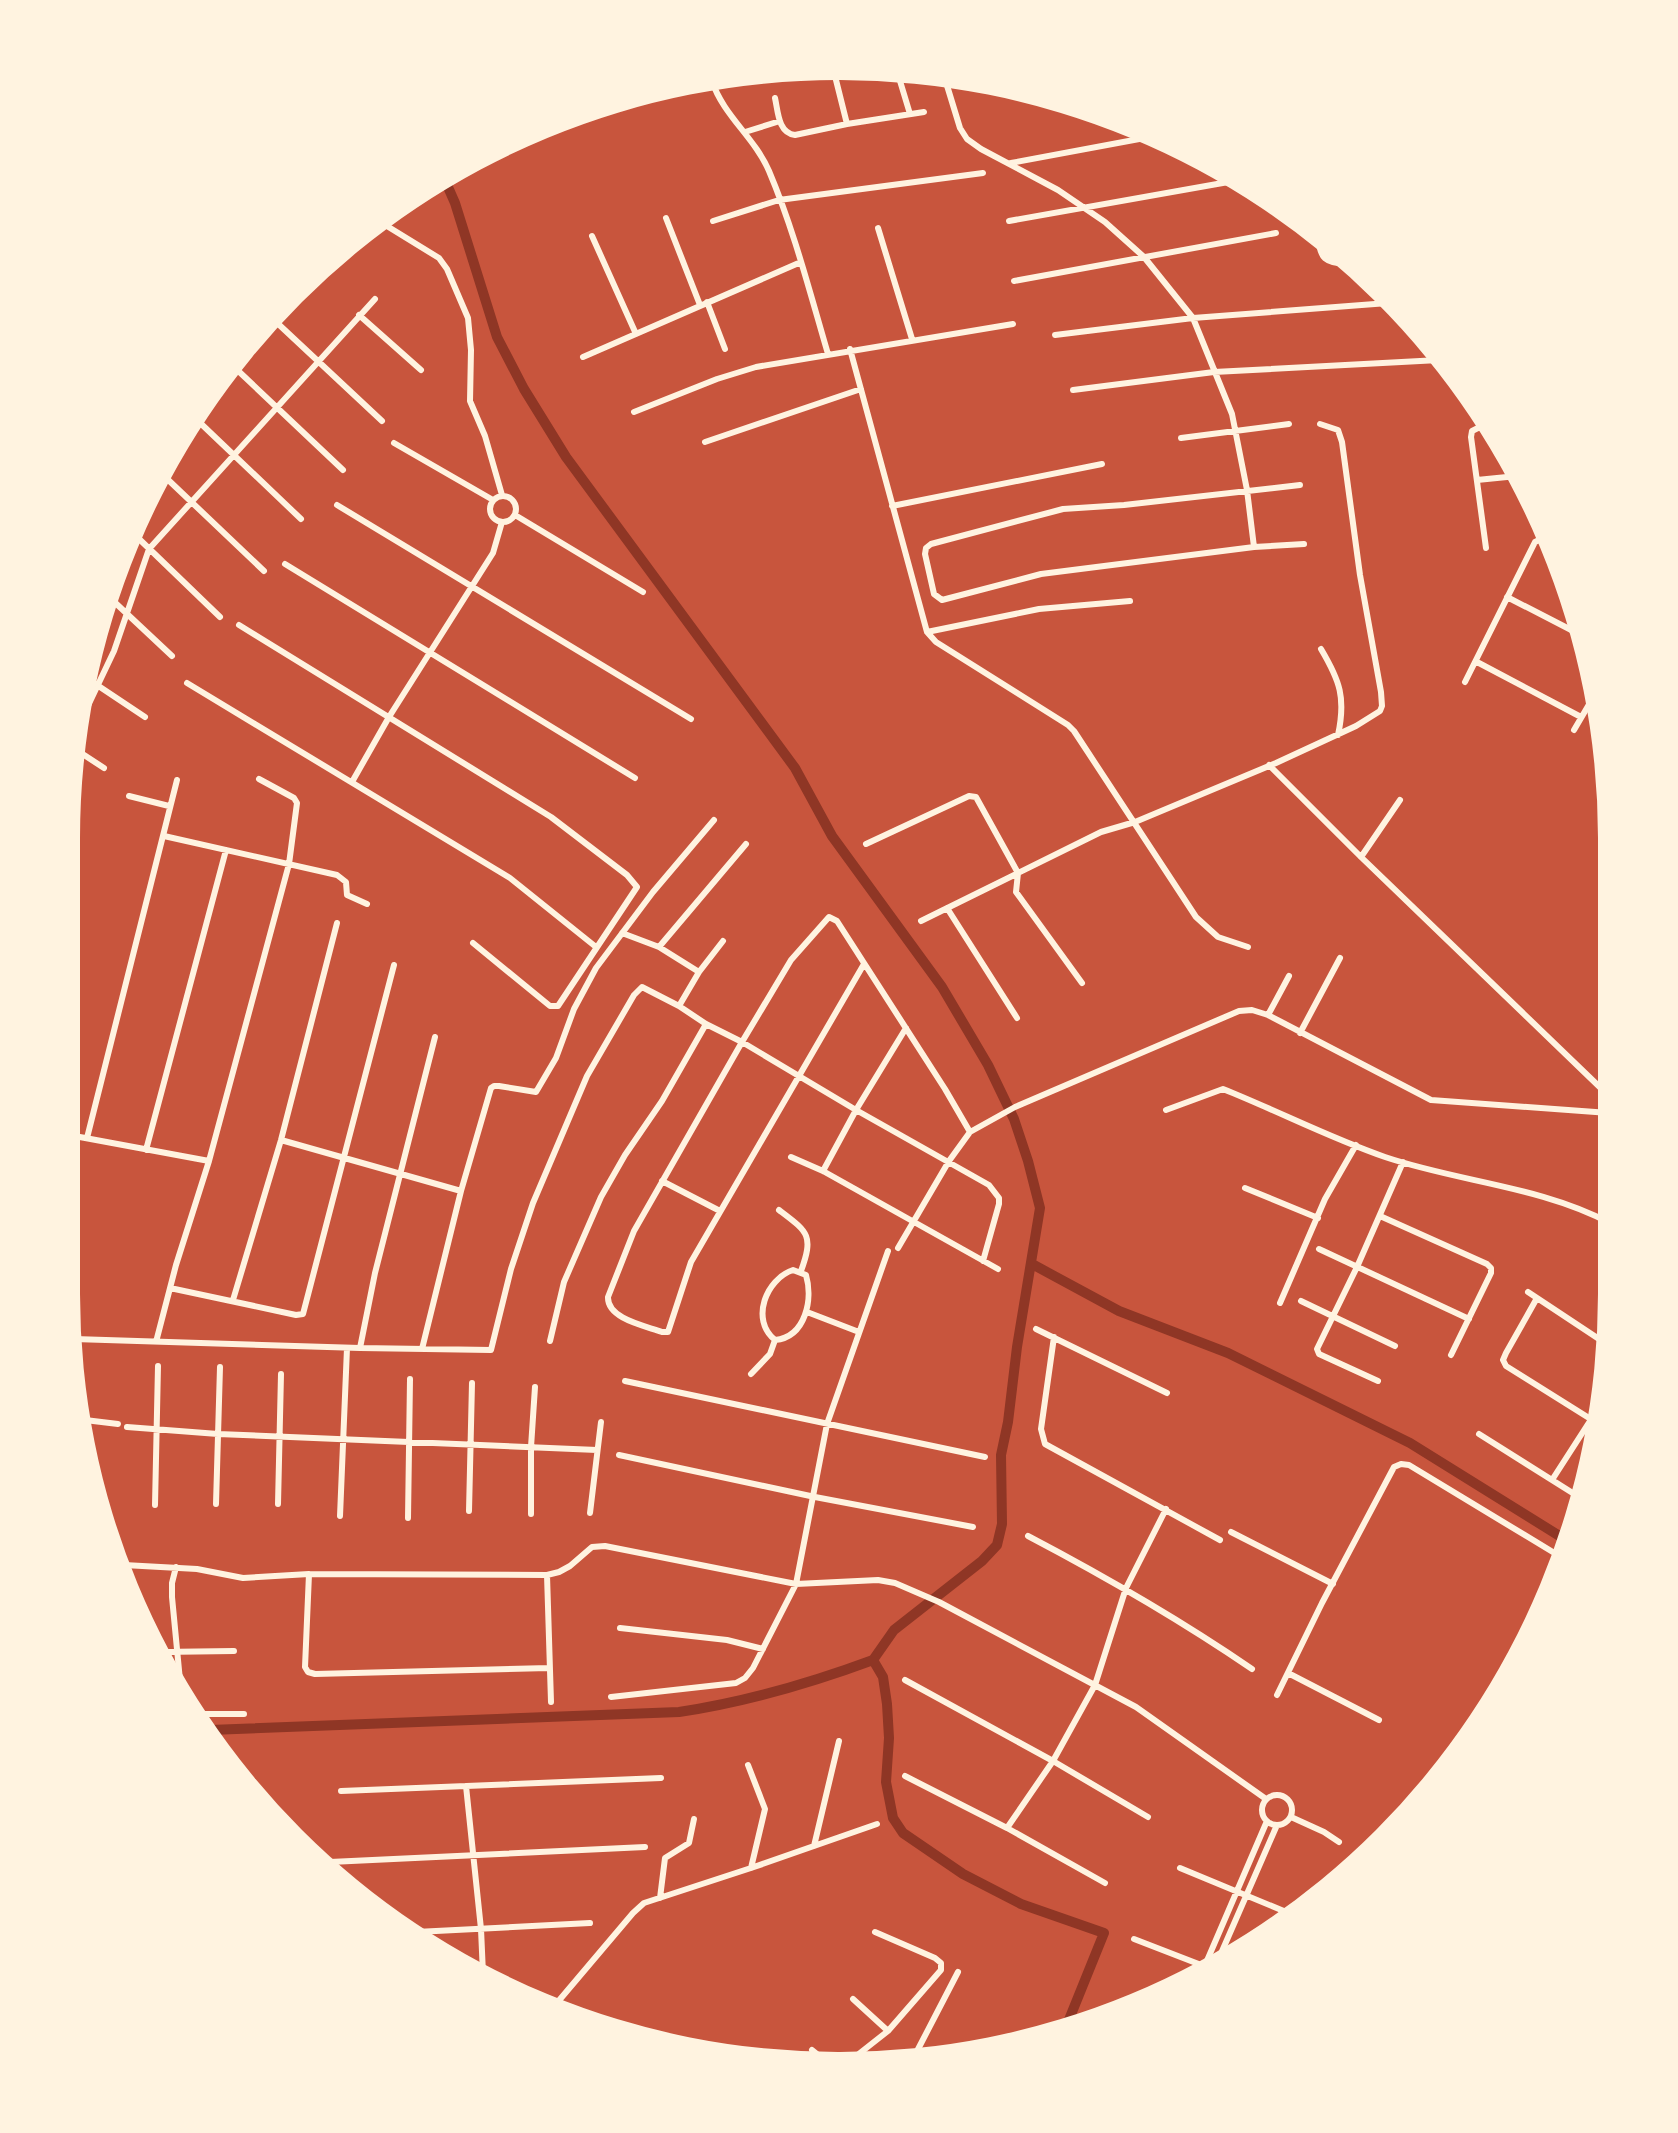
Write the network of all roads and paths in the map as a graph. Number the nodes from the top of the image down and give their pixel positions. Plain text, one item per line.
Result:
1 (836, 80) edge
2 (901, 83) edge
3 (948, 89) edge
4 (716, 91) edge
5 (775, 97) dead end
6 (924, 112) dead end
7 (910, 114) junction
8 (780, 121) junction
9 (847, 124) junction
10 (745, 132) junction
11 (1132, 140) edge
12 (1011, 164) junction
13 (983, 173) dead end
14 (1220, 183) edge
15 (779, 200) junction
16 (1085, 208) junction
17 (666, 218) dead end
18 (713, 221) dead end
19 (1009, 221) dead end
20 (390, 228) edge
21 (878, 228) dead end
22 (1276, 233) dead end
23 (592, 236) dead end
24 (1144, 257) junction
25 (801, 262) junction
26 (1014, 281) dead end
27 (374, 299) dead end
28 (703, 304) junction
29 (1376, 304) edge
30 (359, 315) junction
31 (1190, 315) junction
32 (1013, 324) dead end
33 (281, 327) edge
34 (636, 334) junction
35 (1055, 335) dead end
36 (912, 339) junction
37 (725, 349) dead end
38 (850, 349) junction
39 (828, 354) junction
40 (583, 357) dead end
41 (1427, 361) edge
42 (319, 363) junction
43 (421, 370) dead end
44 (1214, 372) junction
45 (240, 373) edge
46 (861, 389) junction
47 (1073, 390) dead end
48 (277, 408) junction
49 (634, 412) dead end
50 (382, 421) dead end
51 (1289, 424) dead end
52 (1320, 424) dead end
53 (203, 426) edge
54 (1236, 429) junction
55 (1477, 429) edge
56 (1181, 438) dead end
57 (705, 442) dead end
58 (394, 443) dead end
59 (233, 454) junction
60 (1102, 464) dead end
61 (343, 470) dead end
62 (1505, 477) edge
63 (1478, 480) junction
64 (171, 482) edge
65 (1300, 485) dead end
66 (1247, 490) junction
67 (502, 495) junction
68 (493, 500) junction
69 (191, 501) junction
70 (337, 505) dead end
71 (892, 506) junction
72 (515, 515) junction
73 (301, 519) dead end
74 (502, 522) junction
75 (1536, 541) edge
76 (142, 542) edge
77 (1304, 544) dead end
78 (1254, 547) junction
79 (1486, 548) dead end
80 (149, 549) junction
81 (285, 564) dead end
82 (264, 571) dead end
83 (472, 586) junction
84 (643, 592) dead end
85 (1507, 597) junction
86 (1130, 601) dead end
87 (118, 605) edge
88 (127, 613) junction
89 (220, 617) dead end
90 (239, 625) dead end
91 (1568, 629) edge
92 (927, 632) junction
93 (1321, 649) dead end
94 (430, 651) junction
95 (172, 656) dead end
96 (1477, 662) junction
97 (99, 674) edge
98 (1465, 682) dead end
99 (187, 683) dead end
100 (97, 684) edge
101 (1586, 709) edge
102 (145, 717) dead end
103 (389, 717) junction
104 (1581, 717) junction
105 (691, 719) dead end
106 (1574, 730) dead end
107 (1338, 735) junction
108 (85, 756) edge
109 (1269, 765) junction
110 (104, 768) dead end
111 (635, 778) dead end
112 (260, 779) dead end
113 (177, 780) dead end
114 (352, 782) junction
115 (129, 796) dead end
116 (1400, 800) dead end
117 (169, 806) junction
118 (714, 820) dead end
119 (1135, 822) junction
120 (164, 836) junction
121 (746, 844) dead end
122 (866, 844) dead end
123 (226, 850) junction
124 (1361, 857) junction
125 (289, 864) junction
126 (1018, 873) junction
127 (367, 904) dead end
128 (947, 908) junction
129 (921, 921) dead end
130 (337, 923) dead end
131 (622, 933) junction
132 (723, 941) dead end
133 (472, 943) dead end
134 (596, 947) junction
135 (659, 947) junction
136 (1248, 947) dead end
137 (1340, 958) dead end
138 (864, 964) junction
139 (394, 965) dead end
140 (699, 972) junction
141 (1289, 976) dead end
142 (1082, 983) dead end
143 (679, 1006) junction
144 (1268, 1015) junction
145 (1017, 1018) dead end
146 (706, 1024) junction
147 (906, 1028) junction
148 (1300, 1033) junction
149 (435, 1037) dead end
150 (743, 1042) junction
151 (799, 1074) junction
152 (1598, 1085) edge
153 (1166, 1110) dead end
154 (856, 1111) junction
155 (1598, 1112) edge
156 (970, 1132) junction
157 (80, 1137) edge
158 (87, 1138) junction
159 (281, 1140) junction
160 (1356, 1145) junction
161 (146, 1150) junction
162 (791, 1157) dead end
163 (343, 1158) junction
164 (209, 1161) junction
165 (949, 1161) junction
166 (1403, 1162) junction
167 (823, 1171) junction
168 (399, 1173) junction
169 (662, 1181) junction
170 (1245, 1188) dead end
171 (461, 1191) junction
172 (779, 1210) dead end
173 (720, 1211) junction
174 (1380, 1216) junction
175 (1318, 1218) junction
176 (1598, 1218) edge
177 (914, 1223) junction
178 (898, 1248) dead end
179 (1319, 1249) dead end
180 (888, 1251) dead end
181 (983, 1261) junction
182 (1357, 1266) junction
183 (998, 1269) dead end
184 (801, 1271) junction
185 (170, 1288) junction
186 (1528, 1292) dead end
187 (1537, 1298) junction
188 (233, 1300) junction
189 (1301, 1301) dead end
190 (1280, 1303) dead end
191 (807, 1312) junction
192 (1331, 1317) junction
193 (1469, 1319) junction
194 (1036, 1329) dead end
195 (859, 1332) junction
196 (1054, 1337) junction
197 (1596, 1337) edge
198 (82, 1339) edge
199 (775, 1340) junction
200 (550, 1341) dead end
201 (156, 1342) junction
202 (1395, 1346) dead end
203 (347, 1348) junction
204 (360, 1348) junction
205 (422, 1349) junction
206 (1451, 1355) dead end
207 (158, 1366) dead end
208 (219, 1367) dead end
209 (281, 1374) dead end
210 (751, 1374) dead end
211 (410, 1379) dead end
212 (625, 1381) dead end
213 (1378, 1381) dead end
214 (472, 1383) dead end
215 (535, 1387) dead end
216 (1167, 1393) dead end
217 (1587, 1418) edge
218 (92, 1421) edge
219 (601, 1422) dead end
220 (118, 1424) dead end
221 (827, 1424) junction
222 (127, 1427) dead end
223 (158, 1430) junction
224 (218, 1434) junction
225 (1479, 1434) dead end
226 (281, 1436) junction
227 (1584, 1436) edge
228 (345, 1440) junction
229 (409, 1443) junction
230 (470, 1444) junction
231 (531, 1447) junction
232 (597, 1450) junction
233 (620, 1455) dead end
234 (985, 1457) dead end
235 (1552, 1480) junction
236 (1571, 1492) edge
237 (814, 1497) junction
238 (216, 1504) dead end
239 (278, 1504) dead end
240 (155, 1505) dead end
241 (1166, 1509) junction
242 (469, 1511) dead end
243 (590, 1513) dead end
244 (531, 1514) dead end
245 (340, 1516) dead end
246 (408, 1518) dead end
247 (973, 1527) dead end
248 (1231, 1532) dead end
249 (1028, 1536) dead end
250 (1220, 1540) dead end
251 (1552, 1552) edge
252 (131, 1565) edge
253 (176, 1567) junction
254 (309, 1574) junction
255 (547, 1575) junction
256 (796, 1584) junction
257 (1333, 1584) junction
258 (1126, 1588) junction
259 (620, 1628) dead end
260 (763, 1649) junction
261 (234, 1651) dead end
262 (171, 1652) edge
263 (177, 1652) junction
264 (178, 1666) edge
265 (549, 1668) junction
266 (1252, 1669) dead end
267 (1287, 1673) junction
268 (905, 1680) dead end
269 (1095, 1685) junction
270 (1277, 1695) dead end
271 (611, 1697) dead end
272 (551, 1702) dead end
273 (207, 1714) edge
274 (244, 1714) dead end
275 (1379, 1720) dead end
276 (839, 1741) dead end
277 (1053, 1761) junction
278 (748, 1765) dead end
279 (905, 1776) dead end
280 (661, 1778) dead end
281 (466, 1786) junction
282 (341, 1791) dead end
283 (1266, 1799) junction
284 (1148, 1817) dead end
285 (1291, 1817) junction
286 (694, 1819) dead end
287 (1267, 1821) junction
288 (877, 1824) dead end
289 (1277, 1825) junction
290 (1007, 1828) junction
291 (1339, 1842) dead end
292 (814, 1846) junction
293 (645, 1847) dead end
294 (472, 1855) junction
295 (337, 1862) edge
296 (751, 1868) junction
297 (1180, 1868) dead end
298 (1105, 1883) dead end
299 (1235, 1891) junction
300 (1247, 1896) junction
301 (660, 1898) junction
302 (1281, 1910) edge
303 (590, 1923) dead end
304 (481, 1929) junction
305 (428, 1931) edge
306 (875, 1932) dead end
307 (1134, 1938) dead end
308 (1224, 1947) edge
309 (1211, 1955) edge
310 (483, 1963) edge
311 (1195, 1963) edge
312 (958, 1972) dead end
313 (560, 1999) edge
314 (853, 1999) dead end
315 (888, 2031) junction
316 (919, 2048) edge
317 (862, 2052) edge

1 - 9 street
2 - 7 street
3 - 12 street
4 - 10 street
5 - 8 street
6 - 7 street
7 - 9 street
8 - 9 street
8 - 10 street
10 - 15 street
11 - 12 street
12 - 16 street
13 - 15 street
14 - 16 street
15 - 18 street
15 - 25 street
16 - 19 street
16 - 24 street
17 - 28 street
20 - 67 street
21 - 36 street
22 - 24 street
23 - 34 street
24 - 26 street
24 - 31 street
25 - 28 street
25 - 39 street
27 - 30 street
28 - 34 street
28 - 37 street
29 - 31 street
30 - 42 street
30 - 43 street
31 - 35 street
31 - 44 street
32 - 36 street
33 - 42 street
34 - 40 street
36 - 38 street
38 - 39 street
38 - 46 street
39 - 49 street
41 - 44 street
42 - 48 street
42 - 50 street
44 - 47 street
44 - 54 street
45 - 48 street
46 - 57 street
46 - 71 street
48 - 59 street
48 - 61 street
51 - 54 street
52 - 107 street
53 - 59 street
54 - 56 street
54 - 66 street
55 - 63 street
58 - 68 street
59 - 69 street
59 - 73 street
60 - 71 street
62 - 63 street
63 - 79 street
64 - 69 street
65 - 66 street
66 - 78 street
66 - 78 street
67 - 68 street
67 - 72 street
68 - 74 street
69 - 80 street
69 - 82 street
70 - 83 street
71 - 92 street
72 - 74 street
72 - 84 street
74 - 83 street
75 - 85 street
76 - 80 street
77 - 78 street
80 - 88 street
80 - 89 street
81 - 94 street
83 - 94 street
83 - 105 street
85 - 91 street
85 - 96 street
86 - 92 street
87 - 88 street
88 - 95 street
88 - 97 street
90 - 103 street
92 - 119 street
93 - 107 street
94 - 103 street
94 - 111 street
96 - 98 street
96 - 104 street
99 - 114 street
100 - 102 street
101 - 104 street
103 - 114 street
103 - 134 street
104 - 106 street
107 - 109 street
108 - 110 street
109 - 119 street
109 - 124 street
112 - 125 street
113 - 117 street
114 - 134 street
115 - 117 street
116 - 124 street
117 - 120 street
118 - 131 street
119 - 126 street
119 - 136 street
120 - 123 street
120 - 158 street
121 - 135 street
122 - 126 street
123 - 125 street
123 - 161 street
124 - 152 street
125 - 127 street
125 - 164 street
126 - 128 street
126 - 142 street
128 - 129 street
128 - 145 street
130 - 159 street
131 - 135 street
131 - 171 street
132 - 140 street
133 - 134 street
135 - 140 street
137 - 148 street
138 - 147 street
138 - 150 street
138 - 151 street
139 - 163 street
140 - 143 street
141 - 144 street
143 - 146 street
143 - 205 street
144 - 148 street
144 - 156 street
146 - 150 street
146 - 200 street
147 - 154 street
147 - 156 street
148 - 155 street
149 - 168 street
150 - 151 street
150 - 169 street
151 - 154 street
151 - 173 street
153 - 160 street
154 - 165 street
154 - 167 street
156 - 165 street
157 - 158 street
158 - 161 street
159 - 163 street
159 - 188 street
160 - 166 street
160 - 175 street
161 - 164 street
162 - 167 street
163 - 168 street
163 - 188 street
164 - 185 street
165 - 177 street
165 - 181 street
166 - 174 street
166 - 176 street
167 - 177 street
168 - 171 street
168 - 204 street
169 - 173 street
169 - 173 street
170 - 175 street
171 - 205 street
172 - 184 street
174 - 182 street
174 - 193 street
175 - 190 street
177 - 178 street
177 - 181 street
179 - 182 street
180 - 195 street
181 - 183 street
182 - 192 street
182 - 193 street
184 - 191 street
184 - 199 street
185 - 188 street
185 - 201 street
186 - 187 street
187 - 197 street
187 - 217 street
189 - 192 street
191 - 195 street
191 - 199 street
192 - 202 street
192 - 213 street
193 - 206 street
194 - 196 street
195 - 221 street
196 - 216 street
196 - 241 street
198 - 201 street
199 - 210 street
201 - 203 street
203 - 204 street
203 - 228 street
204 - 205 street
207 - 223 street
208 - 224 street
209 - 226 street
211 - 229 street
212 - 221 street
214 - 230 street
215 - 231 street
218 - 220 street
219 - 232 street
221 - 234 street
221 - 237 street
222 - 223 street
223 - 224 street
223 - 240 street
224 - 226 street
224 - 238 street
225 - 235 street
226 - 228 street
226 - 239 street
227 - 235 street
228 - 229 street
228 - 245 street
229 - 230 street
229 - 246 street
230 - 231 street
230 - 242 street
231 - 232 street
231 - 244 street
232 - 243 street
233 - 237 street
235 - 236 street
237 - 247 street
237 - 256 street
241 - 250 street
241 - 258 street
248 - 257 street
249 - 258 street
251 - 257 street
252 - 253 street
253 - 254 street
253 - 263 street
254 - 255 street
254 - 265 street
255 - 256 street
255 - 265 street
256 - 260 street
256 - 269 street
257 - 267 street
258 - 266 street
258 - 269 street
259 - 260 street
260 - 271 street
261 - 263 street
262 - 263 street
263 - 264 street
265 - 272 street
267 - 270 street
267 - 275 street
268 - 277 street
269 - 277 street
269 - 283 street
273 - 274 street
276 - 292 street
277 - 284 street
277 - 290 street
278 - 296 street
279 - 290 street
280 - 281 street
281 - 282 street
281 - 294 street
283 - 285 street
283 - 287 street
285 - 289 street
285 - 291 street
286 - 301 street
287 - 289 street
287 - 299 street
288 - 292 street
289 - 300 street
290 - 298 street
292 - 296 street
293 - 294 street
294 - 295 street
294 - 304 street
296 - 301 street
297 - 299 street
299 - 300 street
299 - 309 street
300 - 302 street
300 - 308 street
301 - 313 street
303 - 304 street
304 - 305 street
304 - 310 street
306 - 315 street
307 - 311 street
312 - 316 street
314 - 315 street
315 - 317 street

